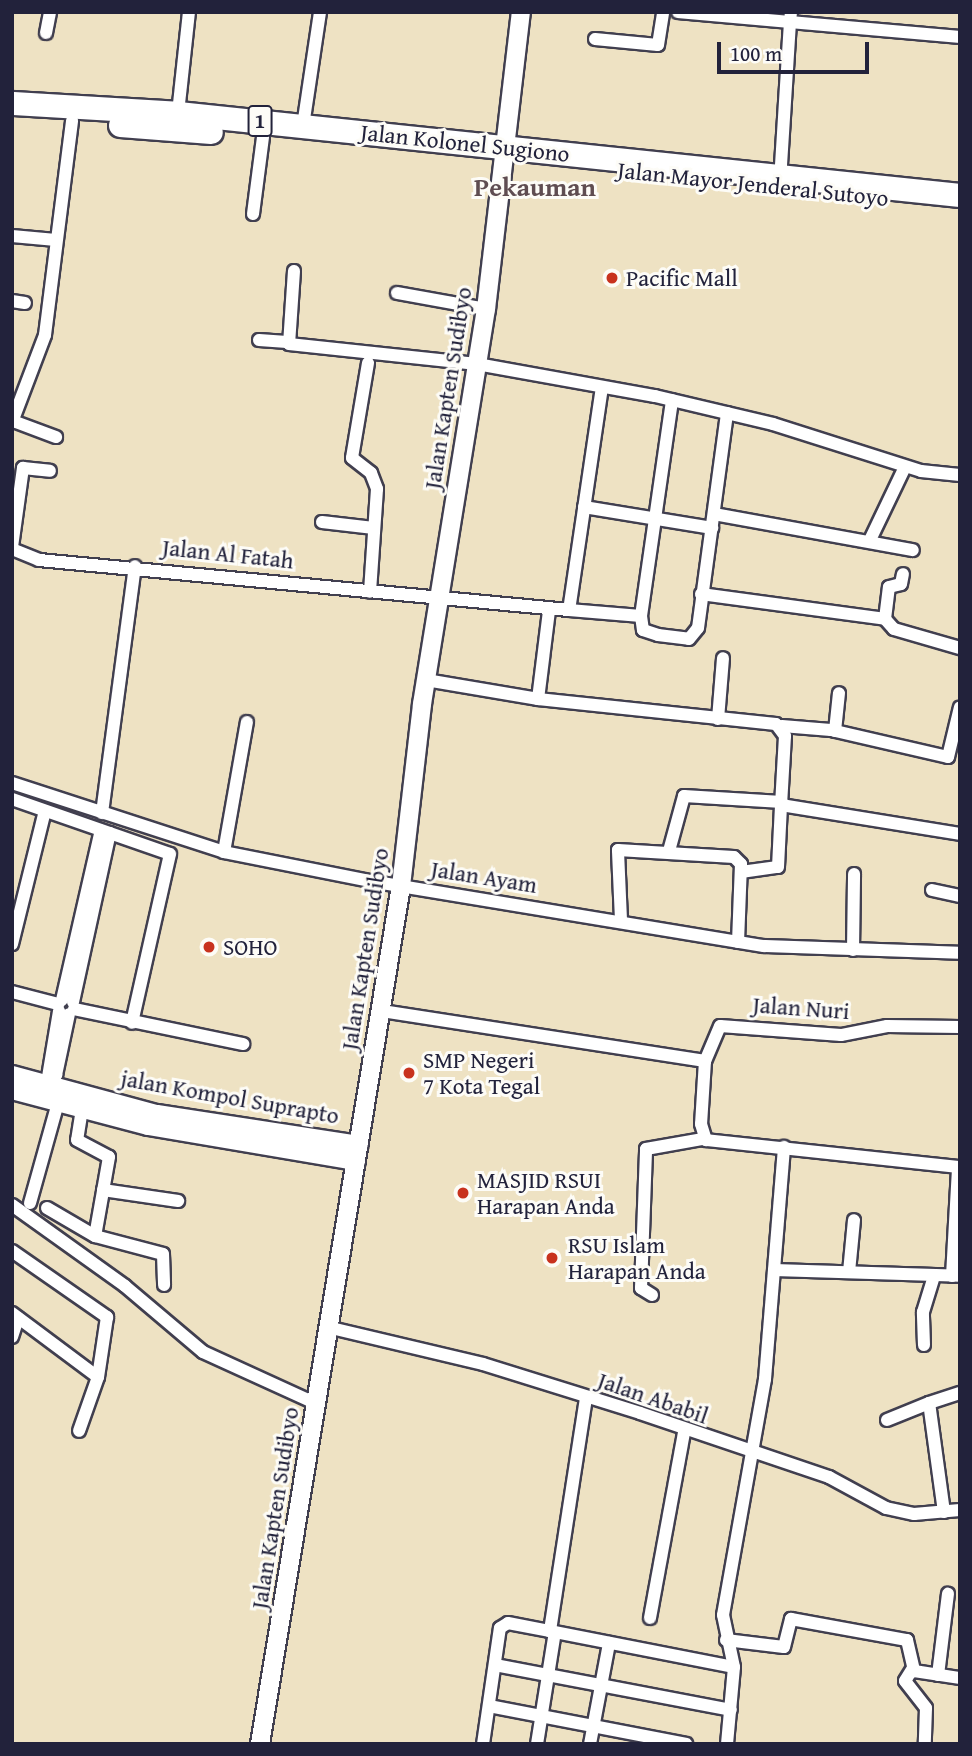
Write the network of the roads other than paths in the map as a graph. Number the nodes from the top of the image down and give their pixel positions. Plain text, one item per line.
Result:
1 (50, 12) edge
2 (188, 12) edge
3 (320, 12) edge
4 (521, 12) edge
5 (663, 12) edge
6 (678, 12) edge
7 (791, 17) edge
8 (46, 33) dead end
9 (960, 37) edge
10 (595, 39) dead end
11 (12, 103) edge
12 (178, 113) junction
13 (12, 116) edge
14 (72, 121) junction
15 (303, 126) junction
16 (263, 137) junction
17 (506, 153) junction
18 (780, 181) junction
19 (960, 195) edge
20 (960, 205) edge
21 (253, 214) dead end
22 (12, 236) edge
23 (57, 240) junction
24 (294, 271) dead end
25 (397, 293) dead end
26 (486, 309) junction
27 (259, 340) dead end
28 (286, 342) junction
29 (368, 363) dead end
30 (477, 364) junction
31 (602, 387) junction
32 (672, 400) junction
33 (727, 413) junction
34 (13, 421) edge
35 (56, 437) dead end
36 (905, 467) junction
37 (50, 471) dead end
38 (960, 475) edge
39 (584, 507) junction
40 (714, 514) junction
41 (657, 518) junction
42 (322, 522) dead end
43 (374, 527) junction
44 (712, 528) junction
45 (870, 540) junction
46 (12, 548) edge
47 (913, 550) dead end
48 (135, 566) junction
49 (903, 574) dead end
50 (370, 592) junction
51 (701, 594) junction
52 (441, 598) junction
53 (569, 610) junction
54 (549, 611) junction
55 (641, 616) junction
56 (885, 619) junction
57 (960, 648) edge
58 (723, 658) dead end
59 (426, 680) junction
60 (839, 693) dead end
61 (538, 699) junction
62 (960, 708) edge
63 (718, 719) junction
64 (247, 722) dead end
65 (782, 726) junction
66 (835, 731) junction
67 (12, 783) edge
68 (12, 799) edge
69 (782, 804) junction
70 (45, 811) junction
71 (102, 813) junction
72 (105, 832) junction
73 (960, 834) edge
74 (669, 851) junction
75 (224, 852) junction
76 (741, 872) junction
77 (854, 874) dead end
78 (401, 886) junction
79 (932, 890) dead end
80 (960, 895) edge
81 (621, 920) junction
82 (738, 942) junction
83 (12, 944) edge
84 (853, 950) junction
85 (960, 953) edge
86 (12, 992) edge
87 (66, 1007) junction
88 (382, 1010) junction
89 (132, 1023) junction
90 (960, 1027) edge
91 (243, 1044) dead end
92 (705, 1062) junction
93 (12, 1075) edge
94 (12, 1090) edge
95 (50, 1091) junction
96 (82, 1109) junction
97 (233, 1133) junction
98 (703, 1139) junction
99 (784, 1147) junction
100 (357, 1153) junction
101 (959, 1167) edge
102 (103, 1190) junction
103 (178, 1201) dead end
104 (30, 1203) dead end
105 (12, 1205) edge
106 (47, 1208) dead end
107 (853, 1220) dead end
108 (95, 1236) junction
109 (12, 1251) edge
110 (774, 1269) junction
111 (849, 1272) junction
112 (934, 1276) junction
113 (956, 1276) edge
114 (164, 1285) dead end
115 (652, 1295) dead end
116 (15, 1315) edge
117 (327, 1327) junction
118 (12, 1337) edge
119 (923, 1345) dead end
120 (98, 1377) junction
121 (960, 1393) edge
122 (586, 1398) junction
123 (929, 1403) junction
124 (317, 1404) junction
125 (887, 1420) dead end
126 (79, 1431) dead end
127 (684, 1432) junction
128 (747, 1453) junction
129 (960, 1510) edge
130 (944, 1512) junction
131 (948, 1594) dead end
132 (650, 1618) dead end
133 (553, 1631) junction
134 (726, 1640) junction
135 (609, 1643) junction
136 (495, 1665) junction
137 (734, 1667) junction
138 (913, 1668) junction
139 (547, 1675) junction
140 (938, 1675) junction
141 (960, 1678) edge
142 (602, 1687) junction
143 (489, 1706) junction
144 (731, 1710) junction
145 (541, 1716) junction
146 (595, 1725) junction
147 (260, 1744) edge
148 (483, 1744) edge
149 (537, 1744) edge
150 (590, 1744) edge
151 (686, 1744) edge
152 (727, 1744) edge
153 (925, 1744) edge

1 - 8 street
2 - 12 street
3 - 15 street
4 - 17 main road, Jalan Kapten Sudibyo
5 - 10 street
6 - 7 street
7 - 9 street
7 - 18 street
11 - 12 highway, Jalan Kolonel Sugiono / 1
12 - 15 highway, Jalan Kolonel Sugiono / 1
13 - 14 highway, Jalan Kolonel Sugiono / 1
14 - 16 highway, Jalan Kolonel Sugiono / 1
14 - 23 street
15 - 17 highway, Jalan Kolonel Sugiono / 1
16 - 17 highway, Jalan Kolonel Sugiono / 1
16 - 21 street
17 - 18 highway, Jalan Mayor Jenderal Sutoyo / 1
17 - 26 main road, Jalan Kapten Sudibyo
18 - 19 highway, 1
18 - 20 highway, Jalan Mayor Jenderal Sutoyo / 1
22 - 23 street
23 - 34 street
24 - 28 street
25 - 26 street
26 - 30 main road, Jalan Kapten Sudibyo
27 - 28 street
28 - 30 street
29 - 43 street
30 - 31 street
30 - 52 main road, Jalan Kapten Sudibyo
31 - 32 street
31 - 39 street
32 - 33 street
32 - 41 street
33 - 36 street
33 - 40 street
34 - 35 street
36 - 38 street
36 - 45 street
37 - 46 street
39 - 41 street
39 - 53 street
40 - 44 street
40 - 45 street
41 - 44 street
41 - 55 street
42 - 43 street
43 - 50 street
44 - 51 street
45 - 47 street
46 - 48 street, Jalan Al Fatah
48 - 50 street, Jalan Al Fatah
48 - 71 street
49 - 56 street
50 - 52 street, Jalan Al Fatah
51 - 55 street
51 - 56 street
52 - 54 street, Jalan Al Fatah
52 - 59 main road, Jalan Kapten Sudibyo
53 - 54 street, Jalan Al Fatah
53 - 55 street, Jalan Al Fatah
54 - 61 street
56 - 57 street
58 - 63 street
59 - 61 street
59 - 78 main road, Jalan Kapten Sudibyo
60 - 66 street
61 - 63 street
62 - 66 street
63 - 65 street
64 - 75 street
65 - 66 street
65 - 69 street
67 - 71 street, Jalan Ayam
68 - 70 street
69 - 73 street
69 - 74 street
69 - 76 street
70 - 72 street
70 - 83 street
71 - 75 street, Jalan Ayam
72 - 87 street
72 - 89 street
74 - 76 street
74 - 81 street
75 - 78 street, Jalan Ayam
76 - 82 street
77 - 84 street
78 - 81 street, Jalan Ayam
78 - 88 main road, Jalan Kapten Sudibyo
79 - 80 street
81 - 82 street, Jalan Ayam
82 - 84 street, Jalan Ayam
84 - 85 street, Jalan Ayam
86 - 87 street
87 - 89 street
87 - 95 street
88 - 92 street
88 - 100 main road, Jalan Kapten Sudibyo
89 - 91 street
90 - 92 street, Jalan Nuri
92 - 98 street, Jalan Nuri
93 - 95 main road, jalan Kompol Suprapto
94 - 95 main road, jalan Kompol Suprapto
95 - 96 main road, jalan Kompol Suprapto
95 - 97 main road, jalan Kompol Suprapto
95 - 104 street
96 - 97 main road, jalan Kompol Suprapto
96 - 102 street
97 - 100 main road, jalan Kompol Suprapto
98 - 99 street
98 - 115 street
99 - 101 street
99 - 110 street
100 - 117 main road, Jalan Kapten Sudibyo
101 - 113 street
102 - 103 street
102 - 108 street
105 - 124 street
106 - 108 street
107 - 111 street
108 - 114 street
109 - 120 street
110 - 111 street
110 - 128 street
111 - 112 street
112 - 113 street
112 - 119 street
116 - 118 street
116 - 120 street
117 - 122 street, Jalan Ababil
117 - 124 main road, Jalan Kapten Sudibyo
120 - 126 street
121 - 123 street
122 - 127 street, Jalan Ababil
122 - 133 street
123 - 125 street
123 - 130 street
124 - 147 main road, Jalan Kapten Sudibyo
127 - 128 street, Jalan Ababil
127 - 132 street
128 - 130 street, Jalan Ababil
128 - 134 street
129 - 130 street, Jalan Ababil
131 - 140 street
133 - 135 street
133 - 136 street
133 - 139 street
134 - 137 street
134 - 138 street
135 - 137 street
135 - 142 street
136 - 139 street
136 - 143 street
137 - 144 street
138 - 140 street
138 - 153 street
139 - 142 street
139 - 145 street
140 - 141 street
142 - 144 street
142 - 146 street
143 - 145 street
143 - 148 street
144 - 152 street
145 - 146 street
145 - 149 street
146 - 150 street
146 - 151 street

